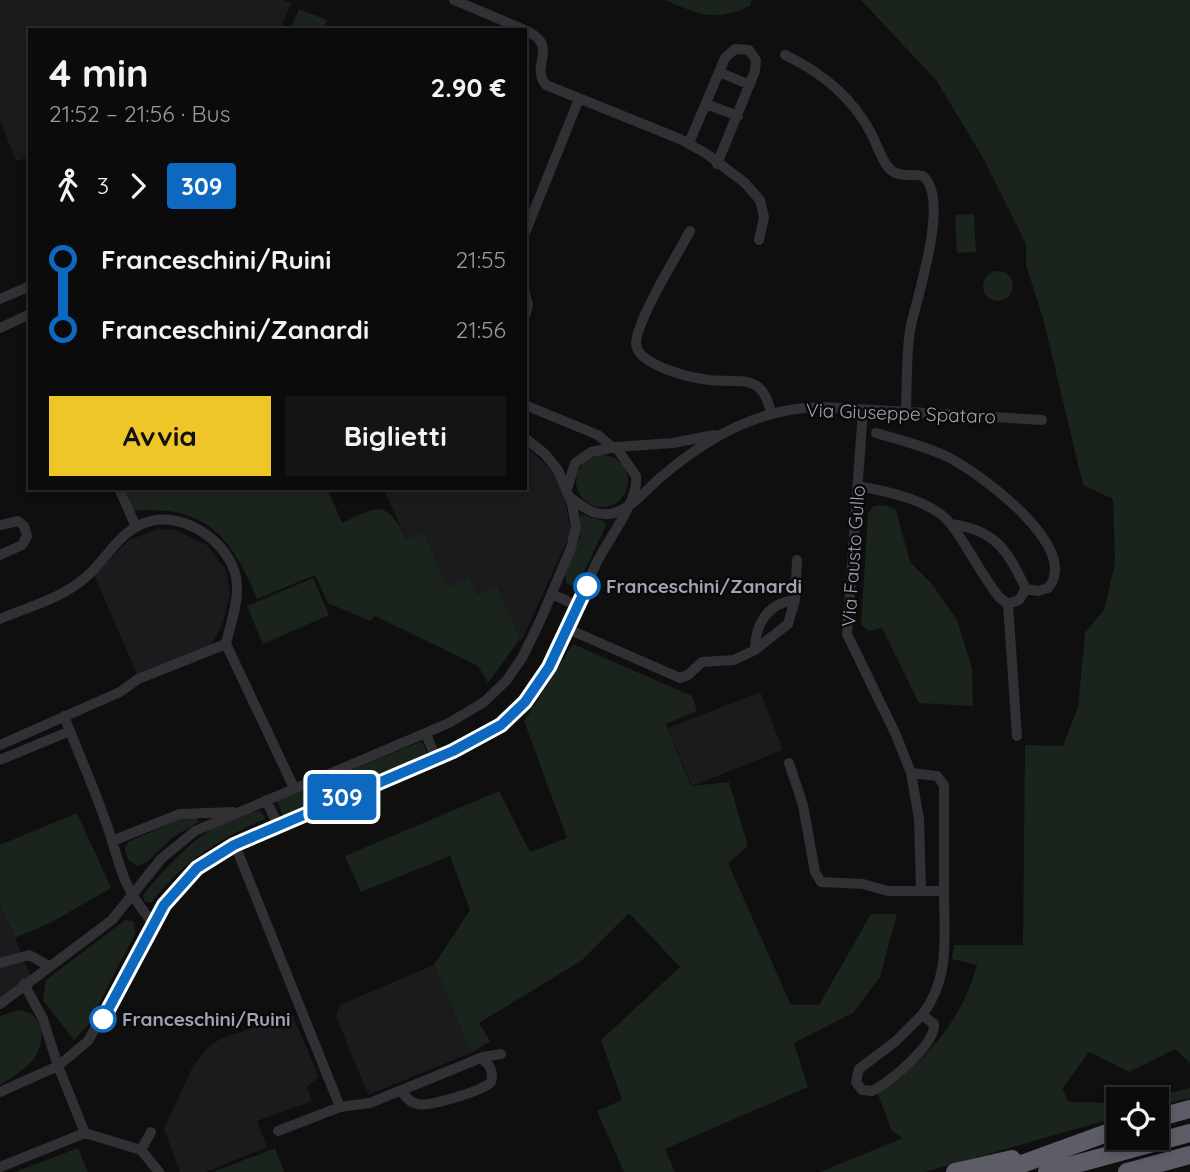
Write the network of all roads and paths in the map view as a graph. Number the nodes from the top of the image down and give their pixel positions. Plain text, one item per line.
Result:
1 (454, 0) edge
2 (520, 28) edge
3 (527, 31) edge
4 (785, 55) dead end
5 (719, 72) junction
6 (750, 85) junction
7 (579, 99) junction
8 (706, 103) junction
9 (738, 116) junction
10 (689, 144) junction
11 (717, 164) junction
12 (527, 228) edge
13 (690, 231) dead end
14 (759, 240) dead end
15 (28, 289) edge
16 (0, 299) edge
17 (28, 315) edge
18 (0, 328) edge
19 (527, 406) edge
20 (863, 410) junction
21 (906, 412) junction
22 (772, 414) junction
23 (1042, 420) dead end
24 (722, 433) junction
25 (876, 433) dead end
26 (527, 440) edge
27 (614, 447) junction
28 (858, 486) junction
29 (119, 490) edge
30 (568, 493) junction
31 (627, 506) junction
32 (951, 524) junction
33 (0, 525) edge
34 (136, 527) junction
35 (0, 555) edge
36 (797, 560) dead end
37 (1026, 589) junction
38 (552, 594) junction
39 (795, 600) junction
40 (1008, 604) junction
41 (578, 606) junction
42 (0, 619) edge
43 (568, 629) junction
44 (226, 644) junction
45 (755, 650) junction
46 (64, 716) junction
47 (69, 731) junction
48 (426, 734) junction
49 (1017, 736) dead end
50 (0, 745) edge
51 (436, 758) junction
52 (0, 760) edge
53 (789, 763) dead end
54 (911, 773) junction
55 (294, 788) junction
56 (266, 800) junction
57 (237, 812) junction
58 (278, 825) junction
59 (112, 841) junction
60 (234, 845) junction
61 (921, 891) junction
62 (944, 891) junction
63 (132, 898) junction
64 (153, 923) junction
65 (0, 963) edge
66 (50, 966) junction
67 (24, 984) junction
68 (0, 1004) edge
69 (922, 1015) junction
70 (500, 1054) dead end
71 (481, 1058) junction
72 (58, 1066) junction
73 (401, 1091) junction
74 (0, 1092) edge
75 (340, 1107) junction
76 (1190, 1109) edge
77 (1169, 1115) edge
78 (278, 1131) dead end
79 (151, 1132) dead end
80 (85, 1133) junction
81 (1106, 1133) edge
82 (1190, 1133) edge
83 (1056, 1149) junction
84 (141, 1150) junction
85 (1190, 1155) edge
86 (0, 1167) edge
87 (159, 1172) edge
88 (955, 1172) edge
89 (1000, 1172) edge
90 (1047, 1172) edge
91 (1127, 1172) edge

1 - 2 street
3 - 7 street
4 - 21 street
5 - 6 street
5 - 6 street
5 - 8 street
6 - 9 street
7 - 10 street
7 - 12 street
8 - 9 street
8 - 10 street
9 - 11 street
10 - 11 street
11 - 14 street
13 - 22 street
15 - 16 street
17 - 18 street
19 - 27 street
20 - 21 street, Via Giuseppe Spataro
20 - 22 street, Via Giuseppe Spataro
20 - 28 street, Via Fausto Gullo
21 - 23 street, Via Giuseppe Spataro
22 - 24 street, Via Giuseppe Spataro
24 - 27 street, Via Giuseppe Spataro
24 - 31 street, Via Giuseppe Spataro
25 - 37 street
26 - 30 street
27 - 30 street
27 - 31 street
28 - 32 street
28 - 54 street, Via Fausto Gullo
29 - 34 street
30 - 31 street
30 - 38 street
31 - 41 street
32 - 37 street
32 - 40 street
33 - 35 street
34 - 42 street
34 - 44 street
36 - 39 street
37 - 40 street
38 - 41 street
38 - 48 street
39 - 45 street
39 - 45 street
40 - 49 street
41 - 43 street
43 - 45 street
43 - 51 street
44 - 46 street
44 - 55 street
46 - 47 street
46 - 50 street
47 - 52 street
47 - 59 street
48 - 51 street
48 - 55 street
51 - 58 street
53 - 61 street
54 - 61 street, Via Fausto Gullo
54 - 62 street
55 - 56 street
56 - 57 street
56 - 58 street
57 - 59 street
57 - 63 street
58 - 60 street
59 - 63 street
60 - 64 street
60 - 75 street
61 - 62 street
62 - 69 street
63 - 64 street
63 - 66 street
64 - 72 street
65 - 66 street
66 - 67 street
67 - 68 street
67 - 72 street
69 - 69 street
70 - 71 street
71 - 73 street
71 - 73 street
72 - 74 street
72 - 80 street
73 - 75 street
75 - 78 street
76 - 77 highway
79 - 84 street
80 - 84 street
80 - 86 street
81 - 83 highway
82 - 90 highway
83 - 88 highway
83 - 89 highway
84 - 87 street
85 - 91 highway

